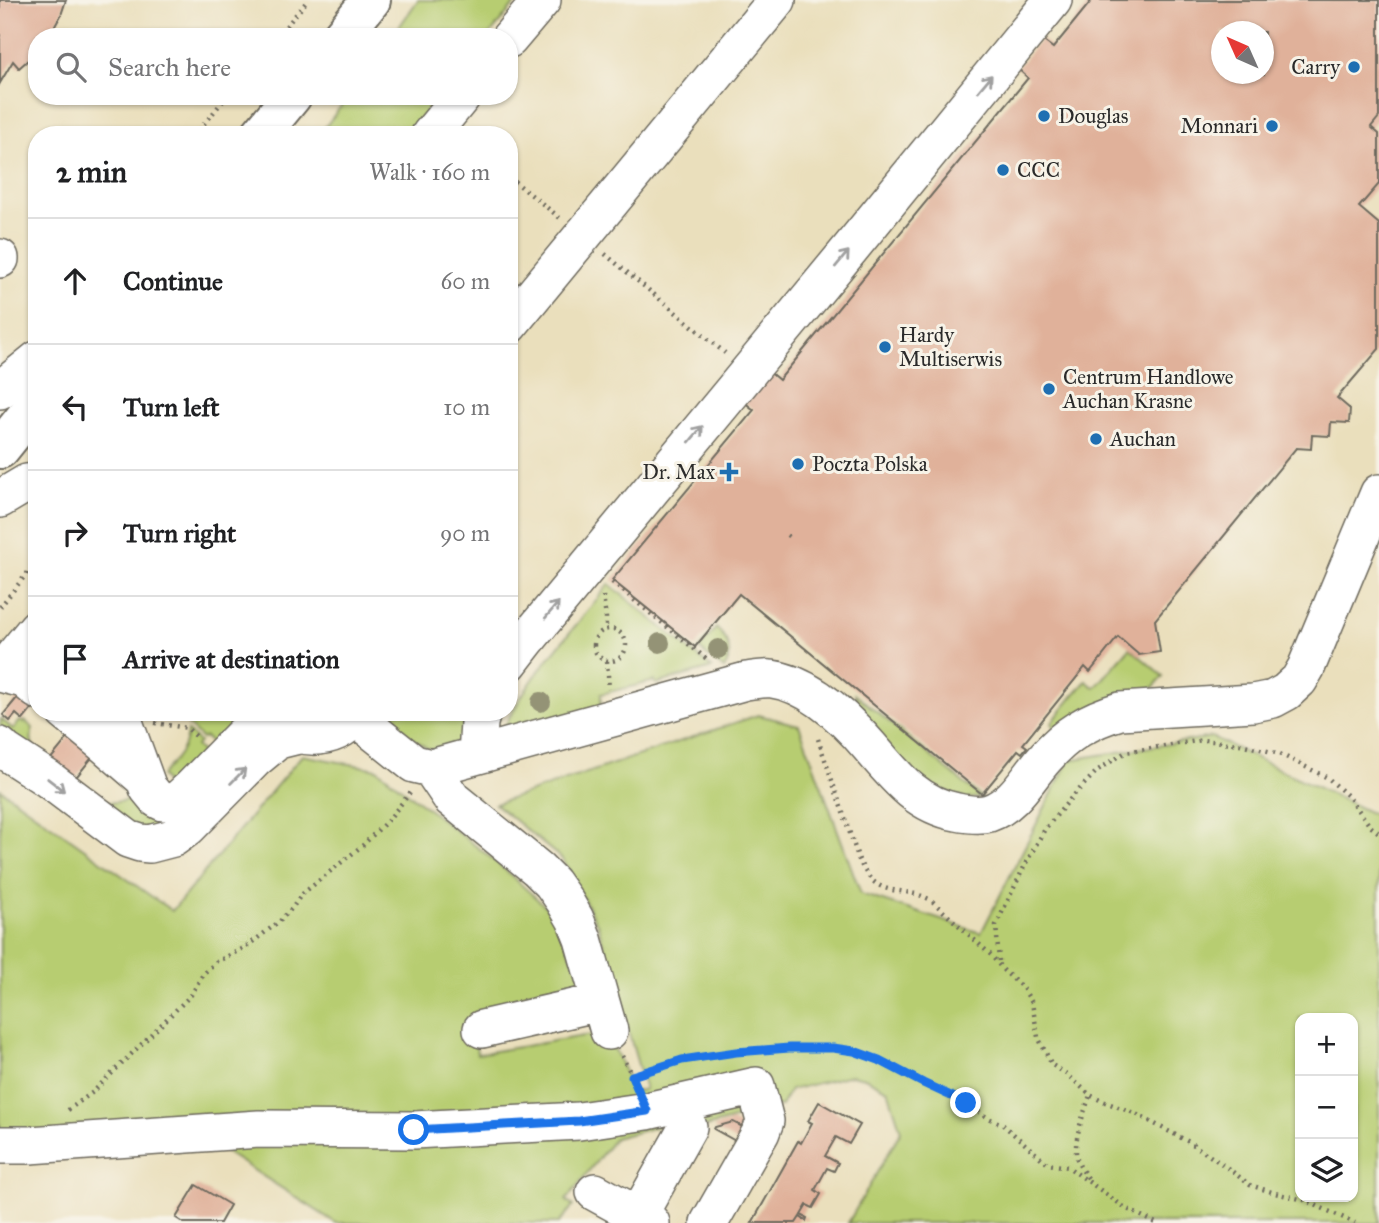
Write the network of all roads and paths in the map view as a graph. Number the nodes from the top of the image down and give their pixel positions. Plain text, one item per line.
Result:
1 (308, 0) edge
2 (371, 0) edge
3 (542, 0) edge
4 (777, 0) edge
5 (1052, 0) edge
6 (285, 28) edge
7 (348, 28) edge
8 (518, 28) edge
9 (220, 105) edge
10 (285, 105) edge
11 (455, 105) edge
12 (202, 126) edge
13 (267, 126) edge
14 (437, 126) edge
15 (518, 184) edge
16 (583, 237) junction
17 (518, 315) edge
18 (28, 367) edge
19 (748, 372) junction
20 (0, 390) edge
21 (28, 414) edge
22 (0, 449) edge
23 (28, 483) edge
24 (1379, 493) edge
25 (0, 499) edge
26 (28, 572) edge
27 (606, 578) dead end
28 (597, 589) dead end
29 (0, 607) edge
30 (606, 630) junction
31 (28, 643) edge
32 (518, 651) edge
33 (607, 661) junction
34 (710, 662) dead end
35 (0, 673) edge
36 (28, 682) edge
37 (610, 692) dead end
38 (76, 721) edge
39 (135, 721) edge
40 (158, 721) edge
41 (254, 721) edge
42 (274, 721) edge
43 (351, 721) edge
44 (364, 721) edge
45 (480, 721) edge
46 (187, 728) dead end
47 (817, 734) dead end
48 (298, 735) junction
49 (0, 746) edge
50 (477, 754) junction
51 (431, 768) junction
52 (144, 779) junction
53 (1379, 833) edge
54 (999, 961) dead end
55 (605, 1017) junction
56 (482, 1029) dead end
57 (632, 1076) junction
58 (1090, 1095) junction
59 (647, 1111) junction
60 (65, 1113) dead end
61 (688, 1127) dead end
62 (0, 1145) edge
63 (1090, 1182) junction
64 (595, 1192) dead end
65 (645, 1219) edge
66 (709, 1223) edge
67 (1156, 1223) edge
68 (1355, 1223) edge

1 - 6 path
2 - 7 main road
3 - 8 street
4 - 16 street
19 -> 5 street
9 - 12 path
10 - 13 main road
11 - 14 street
15 - 16 path
16 - 17 street
16 - 19 path
18 - 20 street
32 -> 19 street
21 - 22 main road
23 - 25 street
24 - 50 street
26 - 29 path
27 - 34 path
28 - 30 path
30 - 33 path
30 - 33 path
31 - 35 street
33 - 37 path
35 - 36 street
38 - 52 street
39 - 52 street
40 - 46 path
41 - 52 street
42 - 48 street
43 - 48 street
44 - 51 street
45 - 50 street
47 - 58 path
49 -> 48 street
50 - 51 street
51 - 55 street
51 - 60 path
53 - 54 path
55 - 56 street
55 - 57 path
57 - 59 path
57 - 63 path
58 - 63 path
58 - 68 path
59 - 62 street
59 - 66 street
61 - 65 street
63 - 67 path
64 - 65 street

